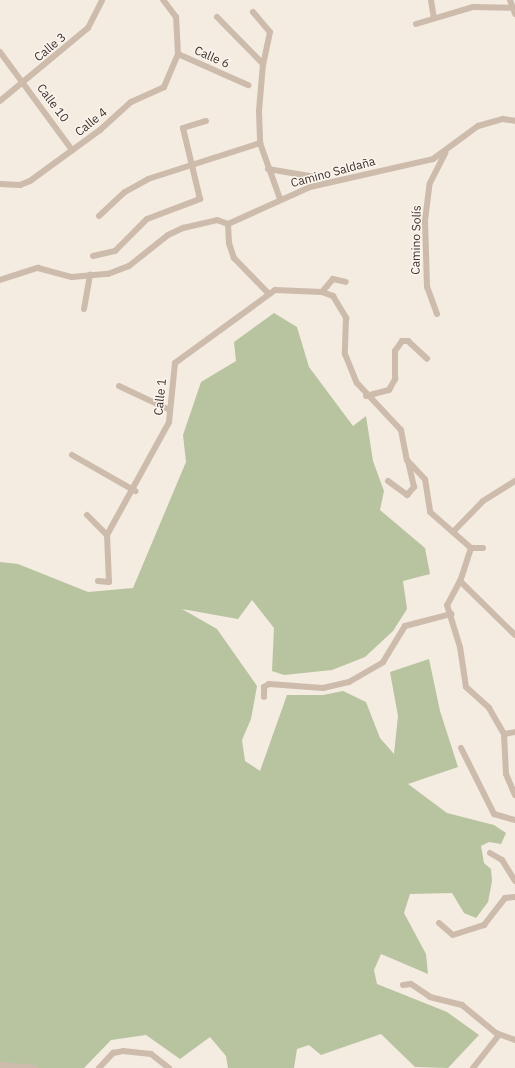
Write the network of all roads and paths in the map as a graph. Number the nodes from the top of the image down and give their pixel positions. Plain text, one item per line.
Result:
1 (102, 0) edge
2 (163, 0) edge
3 (431, 0) edge
4 (510, 0) edge
5 (512, 8) junction
6 (253, 12) dead end
7 (515, 14) edge
8 (217, 17) dead end
9 (434, 18) junction
10 (416, 24) dead end
11 (0, 52) edge
12 (178, 54) junction
13 (263, 64) junction
14 (23, 82) junction
15 (248, 86) dead end
16 (0, 101) edge
17 (206, 121) dead end
18 (515, 121) edge
19 (260, 143) junction
20 (450, 147) junction
21 (72, 150) junction
22 (191, 164) junction
23 (268, 169) junction
24 (321, 178) dead end
25 (0, 184) edge
26 (280, 199) junction
27 (99, 216) dead end
28 (228, 224) junction
29 (93, 256) dead end
30 (90, 274) junction
31 (0, 280) edge
32 (346, 282) dead end
33 (322, 292) junction
34 (269, 294) junction
35 (84, 309) dead end
36 (437, 314) dead end
37 (427, 359) dead end
38 (119, 386) dead end
39 (366, 396) junction
40 (170, 410) junction
41 (72, 455) dead end
42 (407, 460) junction
43 (388, 481) dead end
44 (515, 481) edge
45 (135, 491) junction
46 (87, 515) dead end
47 (453, 532) junction
48 (107, 535) junction
49 (471, 548) junction
50 (483, 548) dead end
51 (98, 581) dead end
52 (460, 581) junction
53 (450, 614) junction
54 (515, 635) edge
55 (264, 696) dead end
56 (515, 732) edge
57 (504, 734) junction
58 (461, 748) dead end
59 (515, 794) edge
60 (515, 820) edge
61 (490, 853) dead end
62 (515, 880) edge
63 (515, 896) edge
64 (439, 923) dead end
65 (403, 985) dead end
66 (500, 1034) junction
67 (515, 1040) edge
68 (0, 1065) edge
69 (35, 1068) edge
70 (99, 1068) edge
71 (169, 1068) edge
72 (473, 1068) edge

1 - 14 street, Calle 3
2 - 12 street, Calle 6
3 - 9 street
4 - 5 street
5 - 7 street
5 - 9 street
6 - 13 street
8 - 13 street
9 - 10 street
11 - 14 street, Calle 10
12 - 15 street, Calle 6
12 - 21 street, Calle 4
13 - 19 street
14 - 16 street, Calle 3
14 - 21 street, Calle 10
17 - 22 street
18 - 20 street, Camino Saldaña
19 - 22 street
19 - 23 street
20 - 26 street, Camino Saldaña
20 - 36 street, Camino Solís
21 - 25 street, Calle 4
22 - 27 street
22 - 29 street
23 - 24 street
23 - 26 street
26 - 28 street, Camino Saldaña
28 - 30 street
28 - 34 street
30 - 31 street
30 - 35 street
32 - 33 street
33 - 34 street
33 - 39 street
34 - 40 street, Calle 1
37 - 39 street
38 - 40 street
39 - 42 street
40 - 45 street, Calle 1
41 - 45 street
42 - 43 street
42 - 47 street
44 - 47 street
45 - 48 street, Calle 1
46 - 48 street
47 - 49 street
48 - 51 street
49 - 50 street
49 - 52 street
52 - 53 street
52 - 54 street
53 - 55 street
53 - 57 street
56 - 57 street
57 - 59 street
58 - 60 street
61 - 62 street
63 - 64 street
65 - 66 street
66 - 67 street
66 - 72 street
68 - 69 street
70 - 71 street

